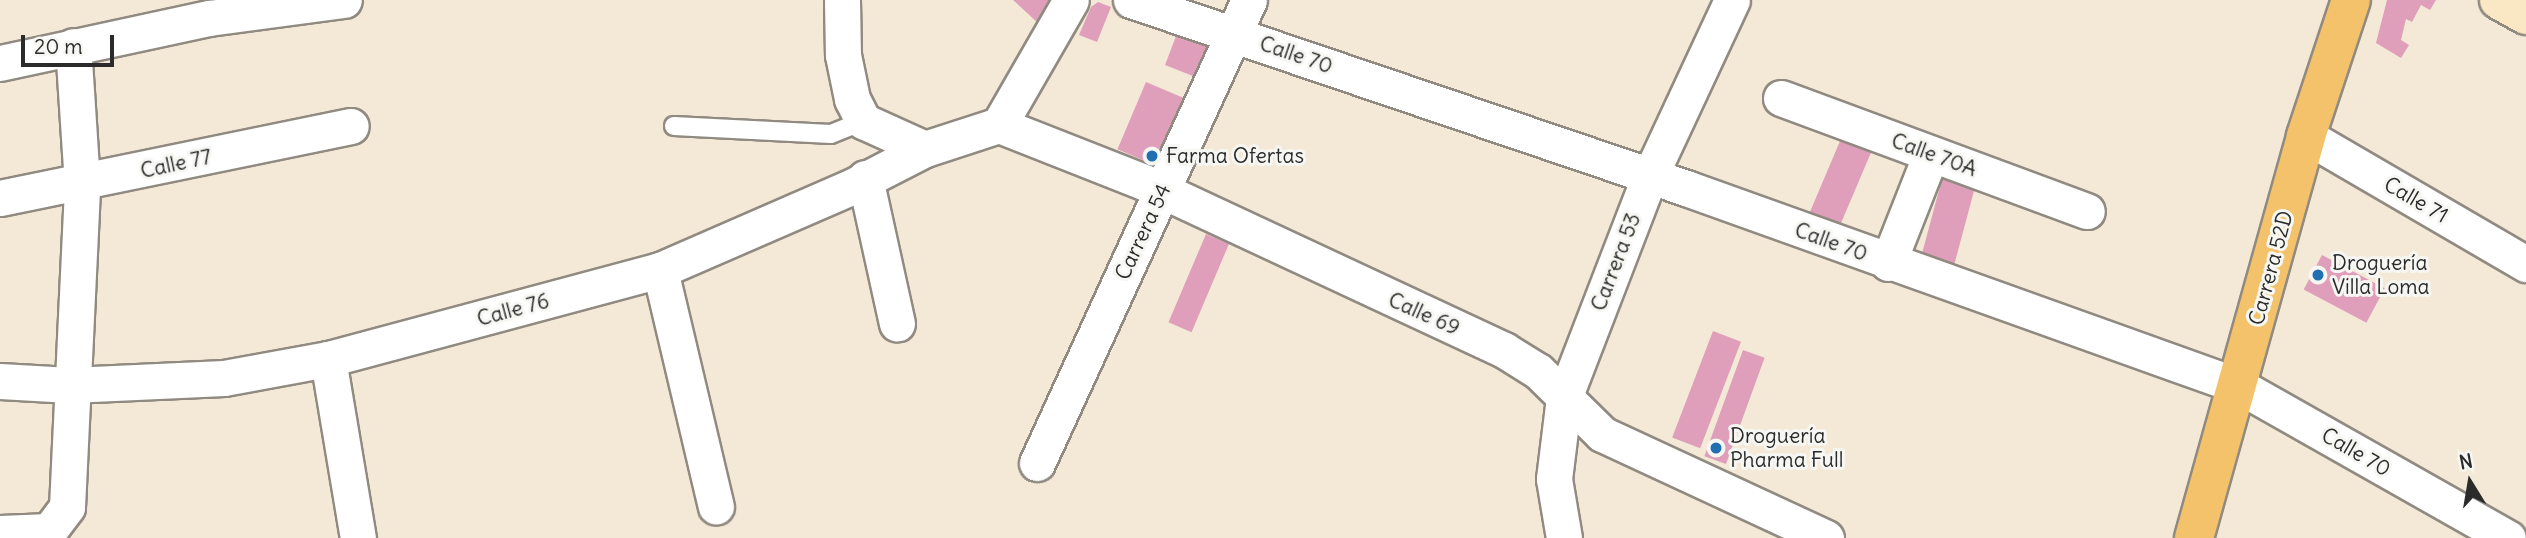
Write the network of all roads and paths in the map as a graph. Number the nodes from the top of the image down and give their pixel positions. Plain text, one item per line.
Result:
1 (344, 0) edge
2 (842, 0) edge
3 (1071, 0) edge
4 (1131, 0) edge
5 (1249, 0) edge
6 (1732, 0) edge
7 (2351, 0) edge
8 (2499, 0) edge
9 (2526, 15) edge
10 (1237, 33) junction
11 (73, 46) junction
12 (0, 63) edge
13 (1781, 98) dead end
14 (863, 121) junction
15 (999, 125) junction
16 (351, 126) dead end
17 (674, 126) dead end
18 (2306, 136) junction
19 (925, 149) junction
20 (1931, 154) junction
21 (865, 178) junction
22 (1648, 178) junction
23 (82, 184) junction
24 (1160, 194) junction
25 (0, 198) edge
26 (2087, 211) dead end
27 (1888, 263) junction
28 (2526, 264) edge
29 (660, 270) junction
30 (897, 324) dead end
31 (328, 359) junction
32 (0, 381) edge
33 (70, 385) junction
34 (2239, 386) junction
35 (1563, 398) junction
36 (1037, 463) dead end
37 (716, 506) dead end
38 (0, 533) edge
39 (358, 538) edge
40 (1564, 538) edge
41 (1826, 538) edge
42 (2194, 538) edge
43 (2508, 538) edge

1 - 11 street
2 - 14 street
3 - 15 street
4 - 10 street, Calle 70
5 - 10 street, Carrera 54
6 - 22 street, Carrera 53
7 - 18 main road, Carrera 52D
8 - 9 street
10 - 22 street, Calle 70
10 - 24 street, Carrera 54
11 - 12 street
11 - 23 street
13 - 20 street, Calle 70A
14 - 17 lane
14 - 19 street
15 - 19 street, Calle 76
15 - 24 street, Calle 69
16 - 23 street, Calle 77
18 - 28 street, Calle 71
18 - 34 main road, Carrera 52D
19 - 21 street, Calle 76
20 - 26 street, Calle 70A
20 - 27 street
21 - 29 street, Calle 76
21 - 30 street
22 - 27 street, Calle 70
22 - 35 street, Carrera 53
23 - 25 street, Calle 77
23 - 33 street
24 - 35 street, Calle 69
24 - 36 street, Carrera 54
27 - 34 street, Calle 70
29 - 31 street, Calle 76
29 - 37 street
31 - 33 street, Calle 76
31 - 39 street
32 - 33 street, Calle 76
33 - 38 street
34 - 42 main road, Carrera 52D
34 - 43 street, Calle 70
35 - 40 street, Carrera 53
35 - 41 street, Calle 69

